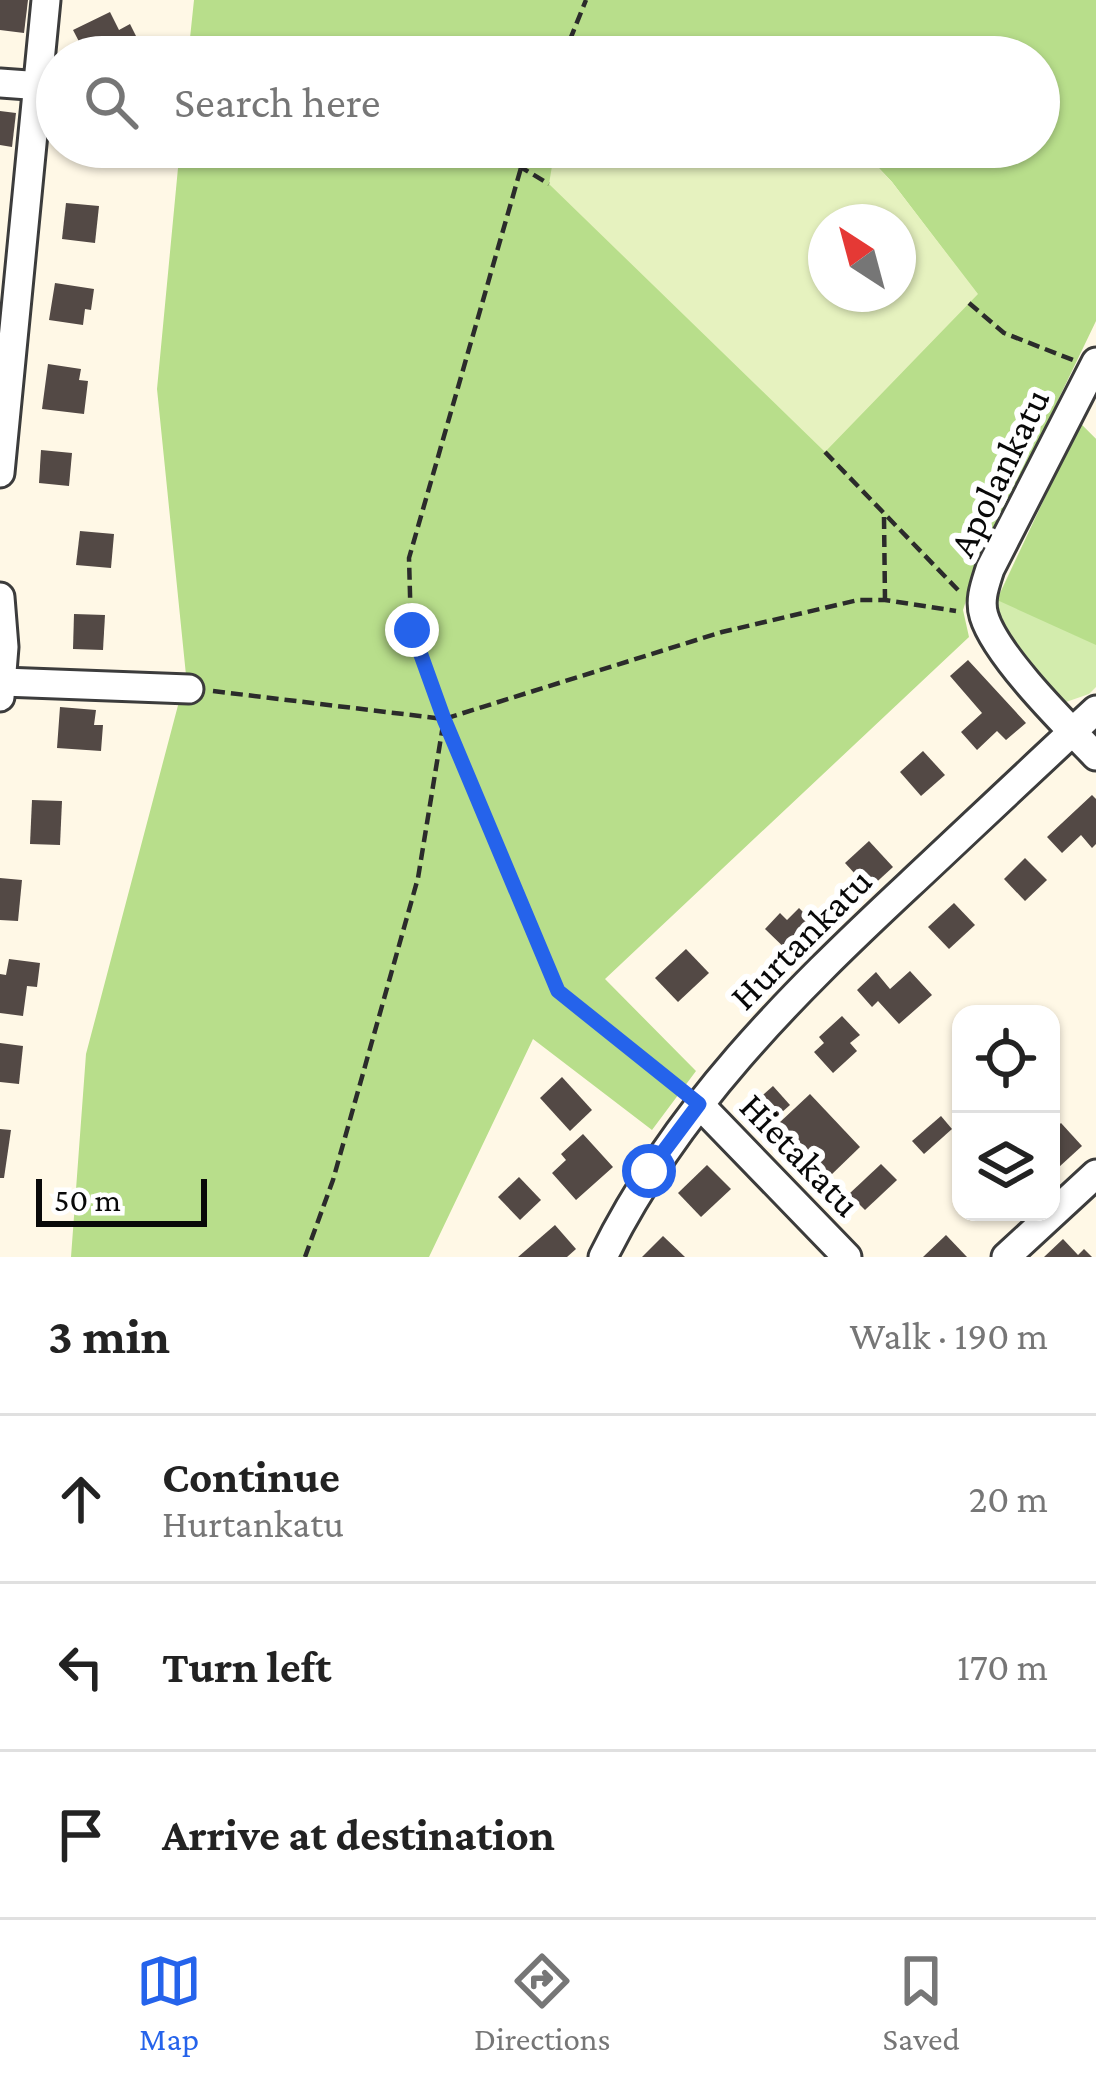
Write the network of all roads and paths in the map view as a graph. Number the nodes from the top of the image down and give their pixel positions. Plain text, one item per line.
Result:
1 (46, 0) edge
2 (586, 0) edge
3 (47, 36) edge
4 (571, 36) edge
5 (0, 83) edge
6 (36, 86) edge
7 (38, 168) edge
8 (519, 168) edge
9 (523, 168) edge
10 (549, 184) dead end
11 (969, 303) dead end
12 (1095, 364) edge
13 (825, 452) dead end
14 (0, 473) edge
15 (884, 517) junction
16 (0, 597) edge
17 (885, 600) junction
18 (984, 616) junction
19 (189, 688) joint
20 (2, 690) edge
21 (1096, 710) edge
22 (444, 719) junction
23 (1073, 732) junction
24 (1096, 757) edge
25 (699, 1104) junction
26 (1096, 1174) edge
27 (305, 1257) edge
28 (603, 1257) edge
29 (847, 1257) edge
30 (1006, 1257) edge

1 - 3 street
2 - 4 path
5 - 6 street
7 - 14 street
8 - 22 path
9 - 10 path
11 - 12 path
12 - 18 street, Apolankatu
13 - 15 path
15 - 17 path
15 - 18 path
16 - 20 street
17 - 18 path
17 - 22 path
18 - 23 street, Apolankatu
19 - 20 street
19 - 22 path
21 - 23 street, Hurtankatu
22 - 25 path
22 - 27 path
23 - 24 street, Apolankatu
23 - 25 street, Hurtankatu
25 - 28 street, Hurtankatu
25 - 29 street, Hietakatu
26 - 30 street

